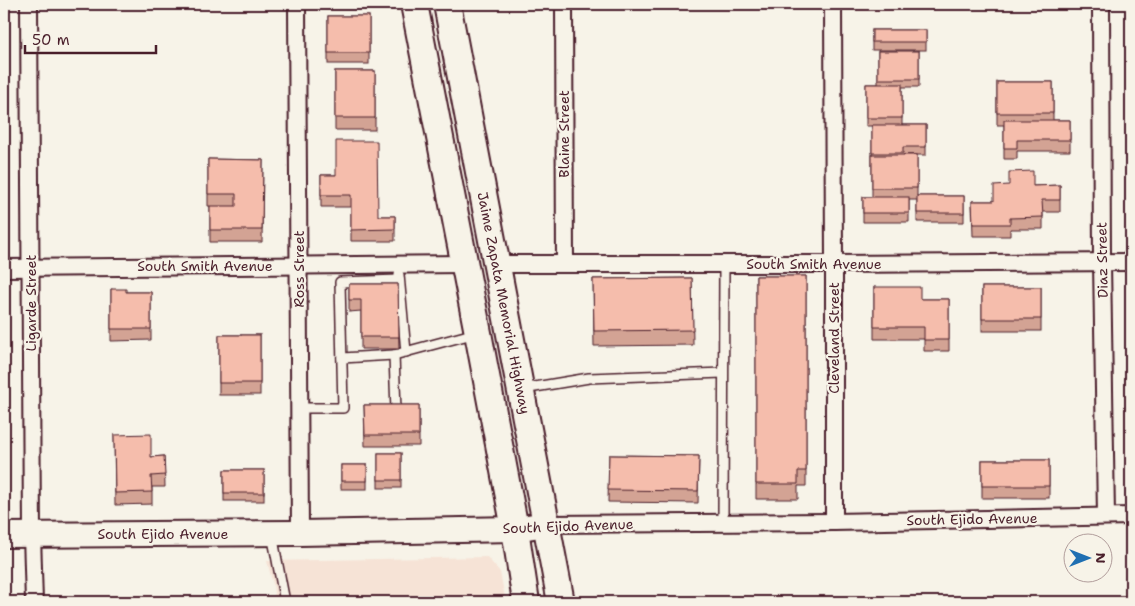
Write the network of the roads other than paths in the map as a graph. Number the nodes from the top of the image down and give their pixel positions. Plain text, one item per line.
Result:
1 (29, 4) edge
2 (297, 4) edge
3 (414, 4) edge
4 (421, 4) edge
5 (447, 4) edge
6 (564, 4) edge
7 (833, 4) edge
8 (1101, 4) edge
9 (1102, 262) junction
10 (1131, 262) edge
11 (465, 264) junction
12 (497, 264) junction
13 (565, 264) junction
14 (724, 264) junction
15 (834, 264) junction
16 (299, 266) junction
17 (4, 268) edge
18 (30, 268) junction
19 (399, 272) junction
20 (478, 333) junction
21 (406, 352) junction
22 (394, 355) junction
23 (342, 358) junction
24 (724, 372) junction
25 (520, 389) junction
26 (300, 408) junction
27 (396, 411) edge
28 (1106, 516) junction
29 (1131, 516) edge
30 (723, 522) junction
31 (834, 522) junction
32 (546, 524) junction
33 (515, 529) junction
34 (272, 534) junction
35 (300, 534) junction
36 (32, 535) junction
37 (4, 536) edge
38 (34, 602) edge
39 (285, 602) edge
40 (526, 602) edge
41 (560, 602) edge

1 - 18 street, Ligarde Street
2 - 16 street, Ross Street
3 - 11 main road
4 - 12 main road
5 - 12 main road, Jaime Zapata Memorial Highway
6 - 13 street, Blaine Street
7 - 15 street, Cleveland Street
8 - 9 street, Diaz Street
9 - 10 street, South Smith Avenue
9 - 15 street, South Smith Avenue
9 - 28 street, Diaz Street
11 - 19 street, South Smith Avenue
11 - 20 main road
12 - 13 street, South Smith Avenue
12 - 25 main road, Jaime Zapata Memorial Highway
13 - 14 street, South Smith Avenue
14 - 15 street, South Smith Avenue
14 - 24 lane
15 - 31 street, Cleveland Street
16 - 18 street, South Smith Avenue
16 - 19 street, South Smith Avenue
16 - 26 street, Ross Street
17 - 18 street, South Smith Avenue
18 - 36 street, Ligarde Street
19 - 21 lane
19 - 23 lane
20 - 21 lane
20 - 33 main road
21 - 22 lane
22 - 23 lane
22 - 27 lane
23 - 26 lane
24 - 25 lane
24 - 30 lane
25 - 32 main road, Jaime Zapata Memorial Highway
26 - 35 street, Ross Street
28 - 29 street, South Ejido Avenue
28 - 31 street, South Ejido Avenue
30 - 31 street, South Ejido Avenue
30 - 32 street, South Ejido Avenue
32 - 33 main road, South Ejido Avenue
32 - 41 main road, Jaime Zapata Memorial Highway
33 - 35 main road, South Ejido Avenue
33 - 40 main road
34 - 35 main road, South Ejido Avenue
34 - 36 main road, South Ejido Avenue
34 - 39 lane
36 - 37 main road, South Ejido Avenue
36 - 38 street, Ligarde Street

